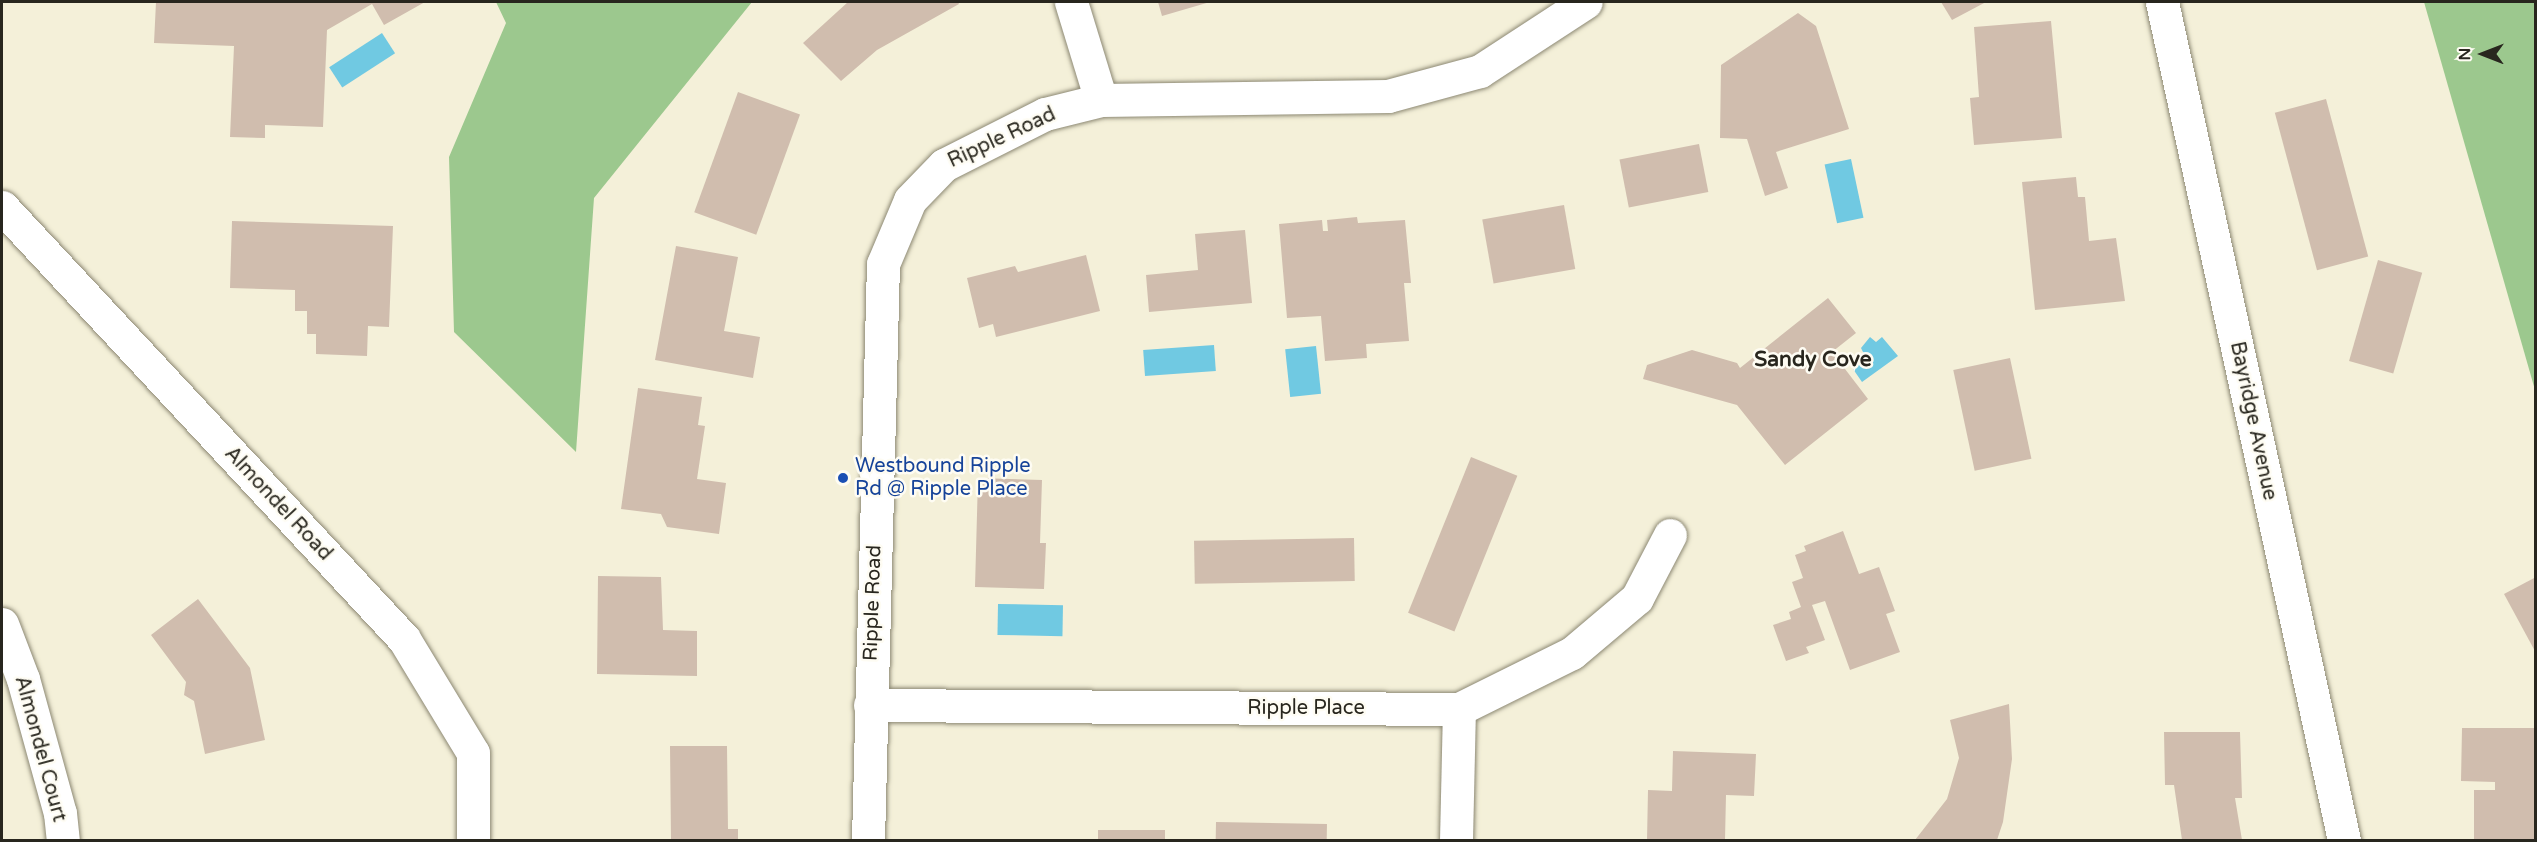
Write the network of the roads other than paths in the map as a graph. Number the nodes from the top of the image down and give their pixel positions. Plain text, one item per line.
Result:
1 (1071, 2) edge
2 (1586, 2) edge
3 (2162, 2) edge
4 (1101, 100) junction
5 (2, 207) edge
6 (1670, 535) dead end
7 (2, 624) edge
8 (870, 705) junction
9 (1459, 709) junction
10 (63, 840) edge
11 (473, 840) edge
12 (868, 840) edge
13 (1456, 840) edge
14 (2344, 840) edge

1 - 4 street
2 - 4 street, Ripple Road
3 - 14 street, Bayridge Avenue
4 - 8 street, Ripple Road
5 - 11 street, Almondel Road
6 - 9 street, Ripple Place
7 - 10 street, Almondel Court
8 - 9 street, Ripple Place
8 - 12 street, Ripple Road
9 - 13 street

